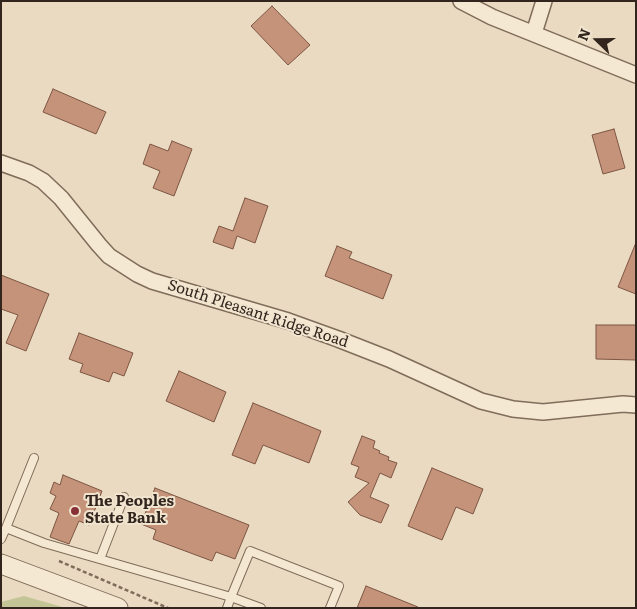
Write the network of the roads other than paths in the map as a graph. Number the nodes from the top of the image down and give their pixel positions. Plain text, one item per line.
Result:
1 (462, 1) edge
2 (544, 1) edge
3 (534, 33) junction
4 (636, 74) edge
5 (1, 163) edge
6 (636, 405) edge
7 (34, 458) dead end
8 (124, 497) dead end
9 (6, 528) junction
10 (1, 539) edge
11 (100, 559) junction
12 (1, 564) edge
13 (231, 597) junction
14 (118, 608) edge
15 (227, 608) edge
16 (261, 608) edge
17 (330, 608) edge

1 - 3 street
2 - 3 street
3 - 4 street
5 - 6 street, South Pleasant Ridge Road
7 - 9 lane
8 - 11 lane
9 - 10 lane
9 - 11 lane
11 - 13 lane
12 - 14 street
13 - 15 lane
13 - 16 lane
13 - 17 lane

